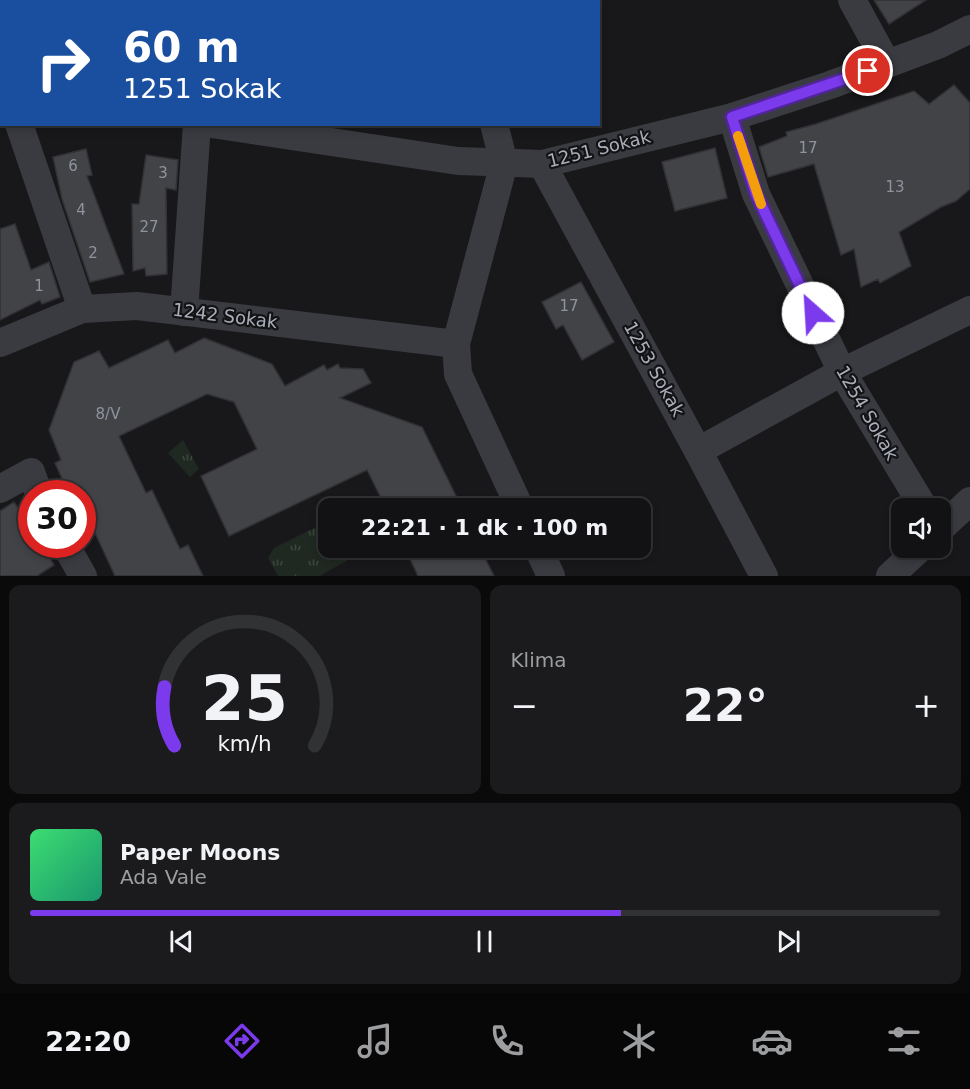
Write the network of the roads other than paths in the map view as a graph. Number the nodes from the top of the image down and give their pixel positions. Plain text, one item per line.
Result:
1 (852, 0) edge
2 (970, 29) edge
3 (887, 64) junction
4 (732, 117) junction
5 (20, 126) edge
6 (197, 126) edge
7 (225, 126) edge
8 (495, 126) edge
9 (504, 163) junction
10 (542, 164) junction
11 (82, 309) junction
12 (970, 310) edge
13 (184, 312) junction
14 (0, 344) edge
15 (456, 344) junction
16 (842, 372) junction
17 (698, 451) junction
18 (18, 486) edge
19 (0, 489) edge
20 (515, 498) edge
21 (922, 498) edge
22 (970, 501) edge
23 (951, 513) edge
24 (72, 558) edge
25 (543, 558) edge
26 (909, 558) edge
27 (82, 576) edge
28 (552, 576) edge
29 (764, 576) edge
30 (890, 576) edge

1 - 3 street
2 - 3 street, 1251 Sokak
3 - 4 street, 1251 Sokak
4 - 10 street, 1251 Sokak
4 - 16 street, 1254 Sokak
5 - 11 street
6 - 13 street
7 - 9 street, 1251 Sokak
8 - 9 street
9 - 10 street, 1251 Sokak
9 - 15 street
10 - 17 street, 1253 Sokak
11 - 13 street, 1242 Sokak
11 - 14 street, 1242 Sokak
12 - 16 street
13 - 15 street, 1242 Sokak
15 - 20 street
16 - 17 street
16 - 21 street, 1254 Sokak
17 - 29 street, 1253 Sokak
18 - 19 street
22 - 23 street
24 - 27 street
25 - 28 street
26 - 30 street

